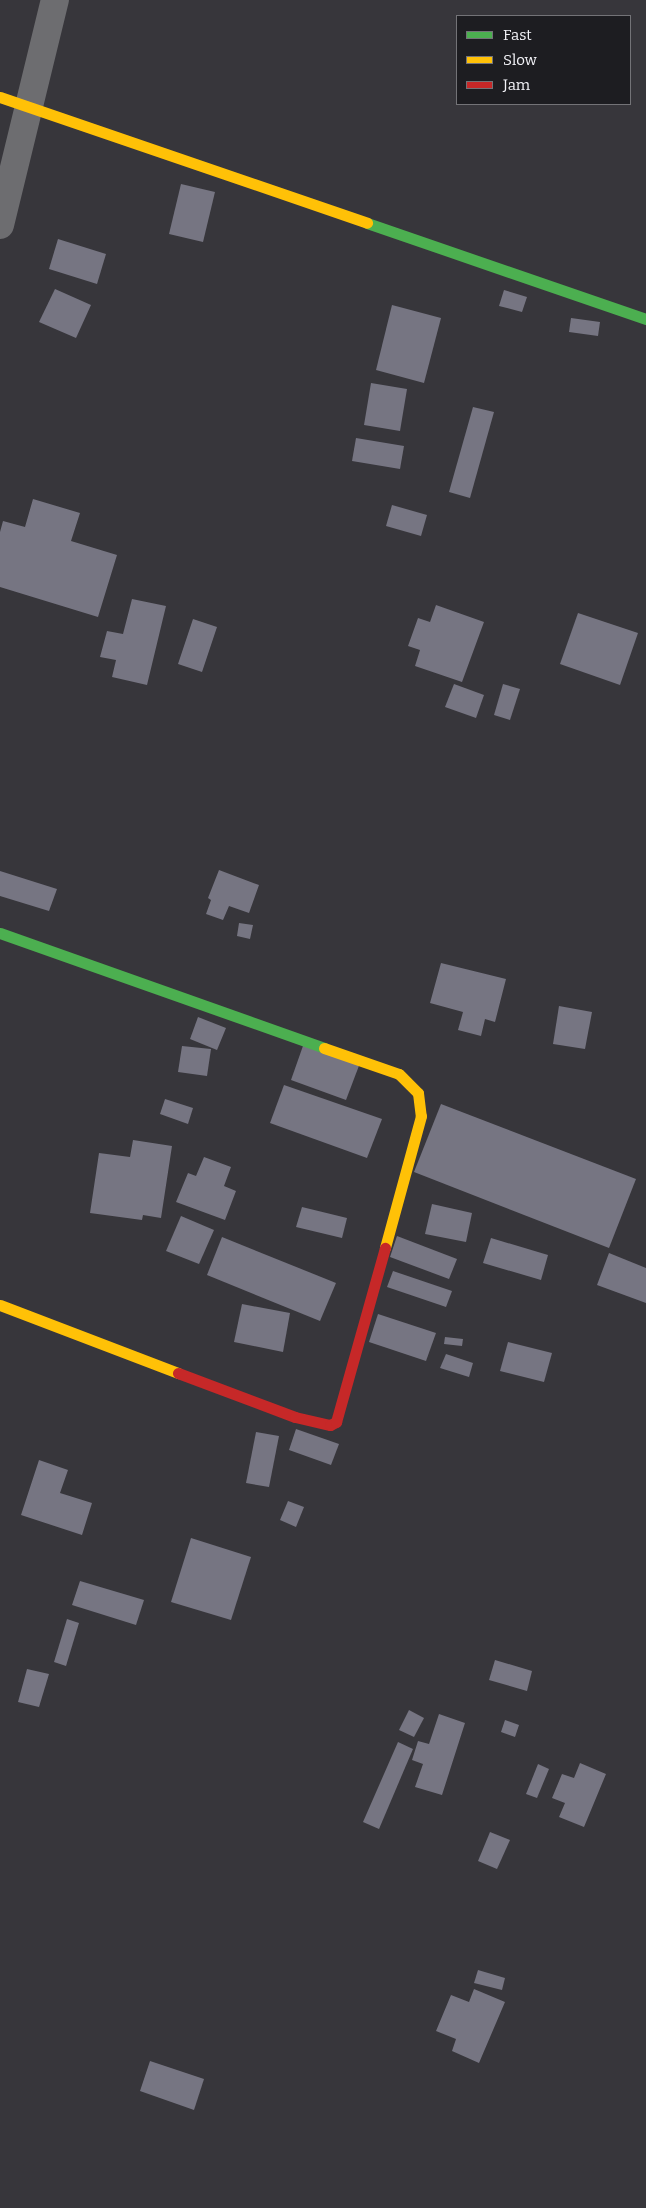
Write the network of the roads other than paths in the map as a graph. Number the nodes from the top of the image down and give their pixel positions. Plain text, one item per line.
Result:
1 (55, 0) edge
2 (0, 97) edge
3 (30, 108) junction
4 (0, 225) edge
5 (646, 319) edge
6 (0, 933) edge
7 (0, 1305) edge

1 - 3 street
2 - 3 street
3 - 4 street
3 - 5 street
6 - 7 street

